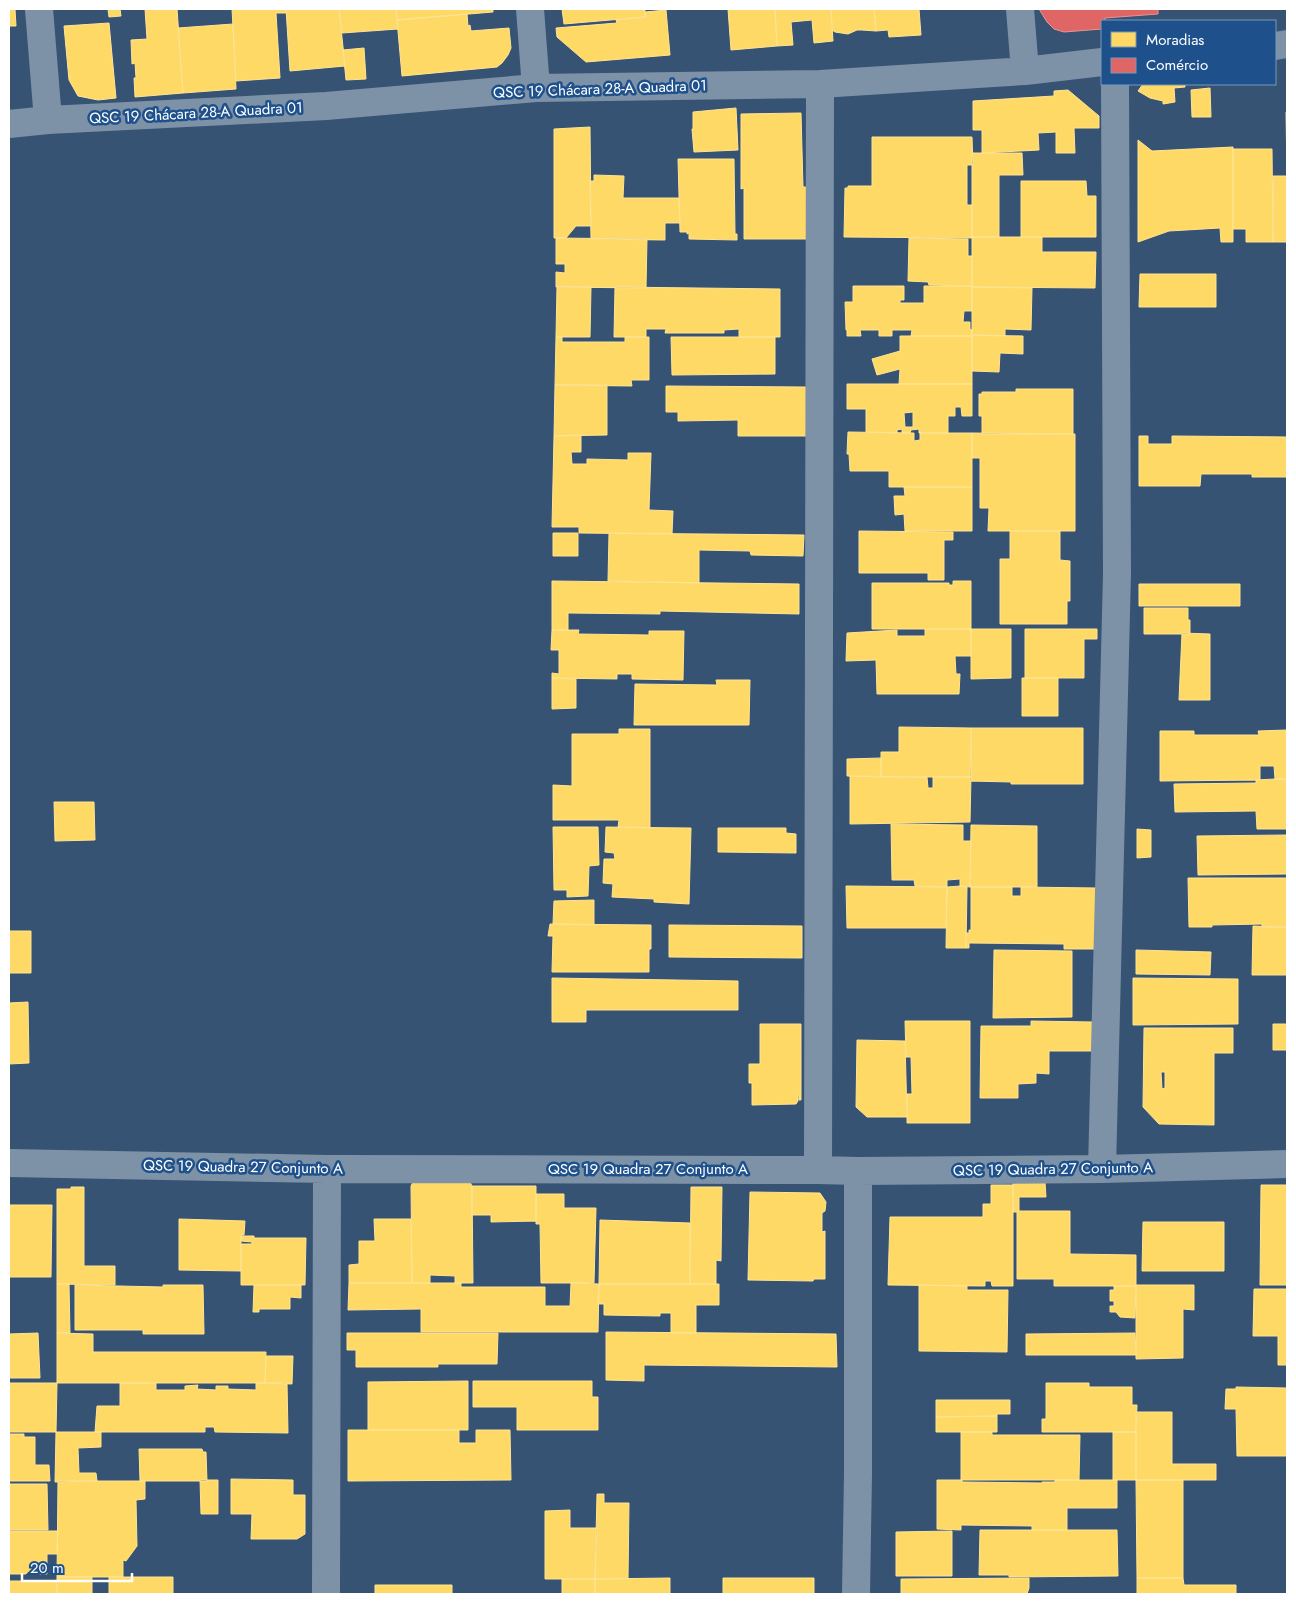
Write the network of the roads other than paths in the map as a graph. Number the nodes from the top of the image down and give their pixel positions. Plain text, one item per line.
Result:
1 (39, 9) edge
2 (530, 9) edge
3 (1020, 9) edge
4 (1101, 62) edge
5 (1025, 70) junction
6 (820, 84) junction
7 (1115, 85) edge
8 (536, 88) junction
9 (48, 120) junction
10 (9, 124) edge
11 (9, 1163) edge
12 (1287, 1164) edge
13 (327, 1168) junction
14 (1102, 1169) junction
15 (818, 1170) junction
16 (858, 1171) junction
17 (326, 1594) edge
18 (856, 1594) edge

1 - 9 street
2 - 8 street
3 - 5 street
4 - 5 street, QSC 19 Chácara 28-A Quadra 01
5 - 6 street, QSC 19 Chácara 28-A Quadra 01
6 - 8 street, QSC 19 Chácara 28-A Quadra 01
6 - 15 street
7 - 14 street
8 - 9 street, QSC 19 Chácara 28-A Quadra 01
9 - 10 street, QSC 19 Chácara 28-A Quadra 01
11 - 13 street, QSC 19 Quadra 27 Conjunto A
12 - 14 street, QSC 19 Quadra 27 Conjunto A
13 - 15 street, QSC 19 Quadra 27 Conjunto A
13 - 17 street
14 - 16 street, QSC 19 Quadra 27 Conjunto A
15 - 16 street, QSC 19 Quadra 27 Conjunto A
16 - 18 street

